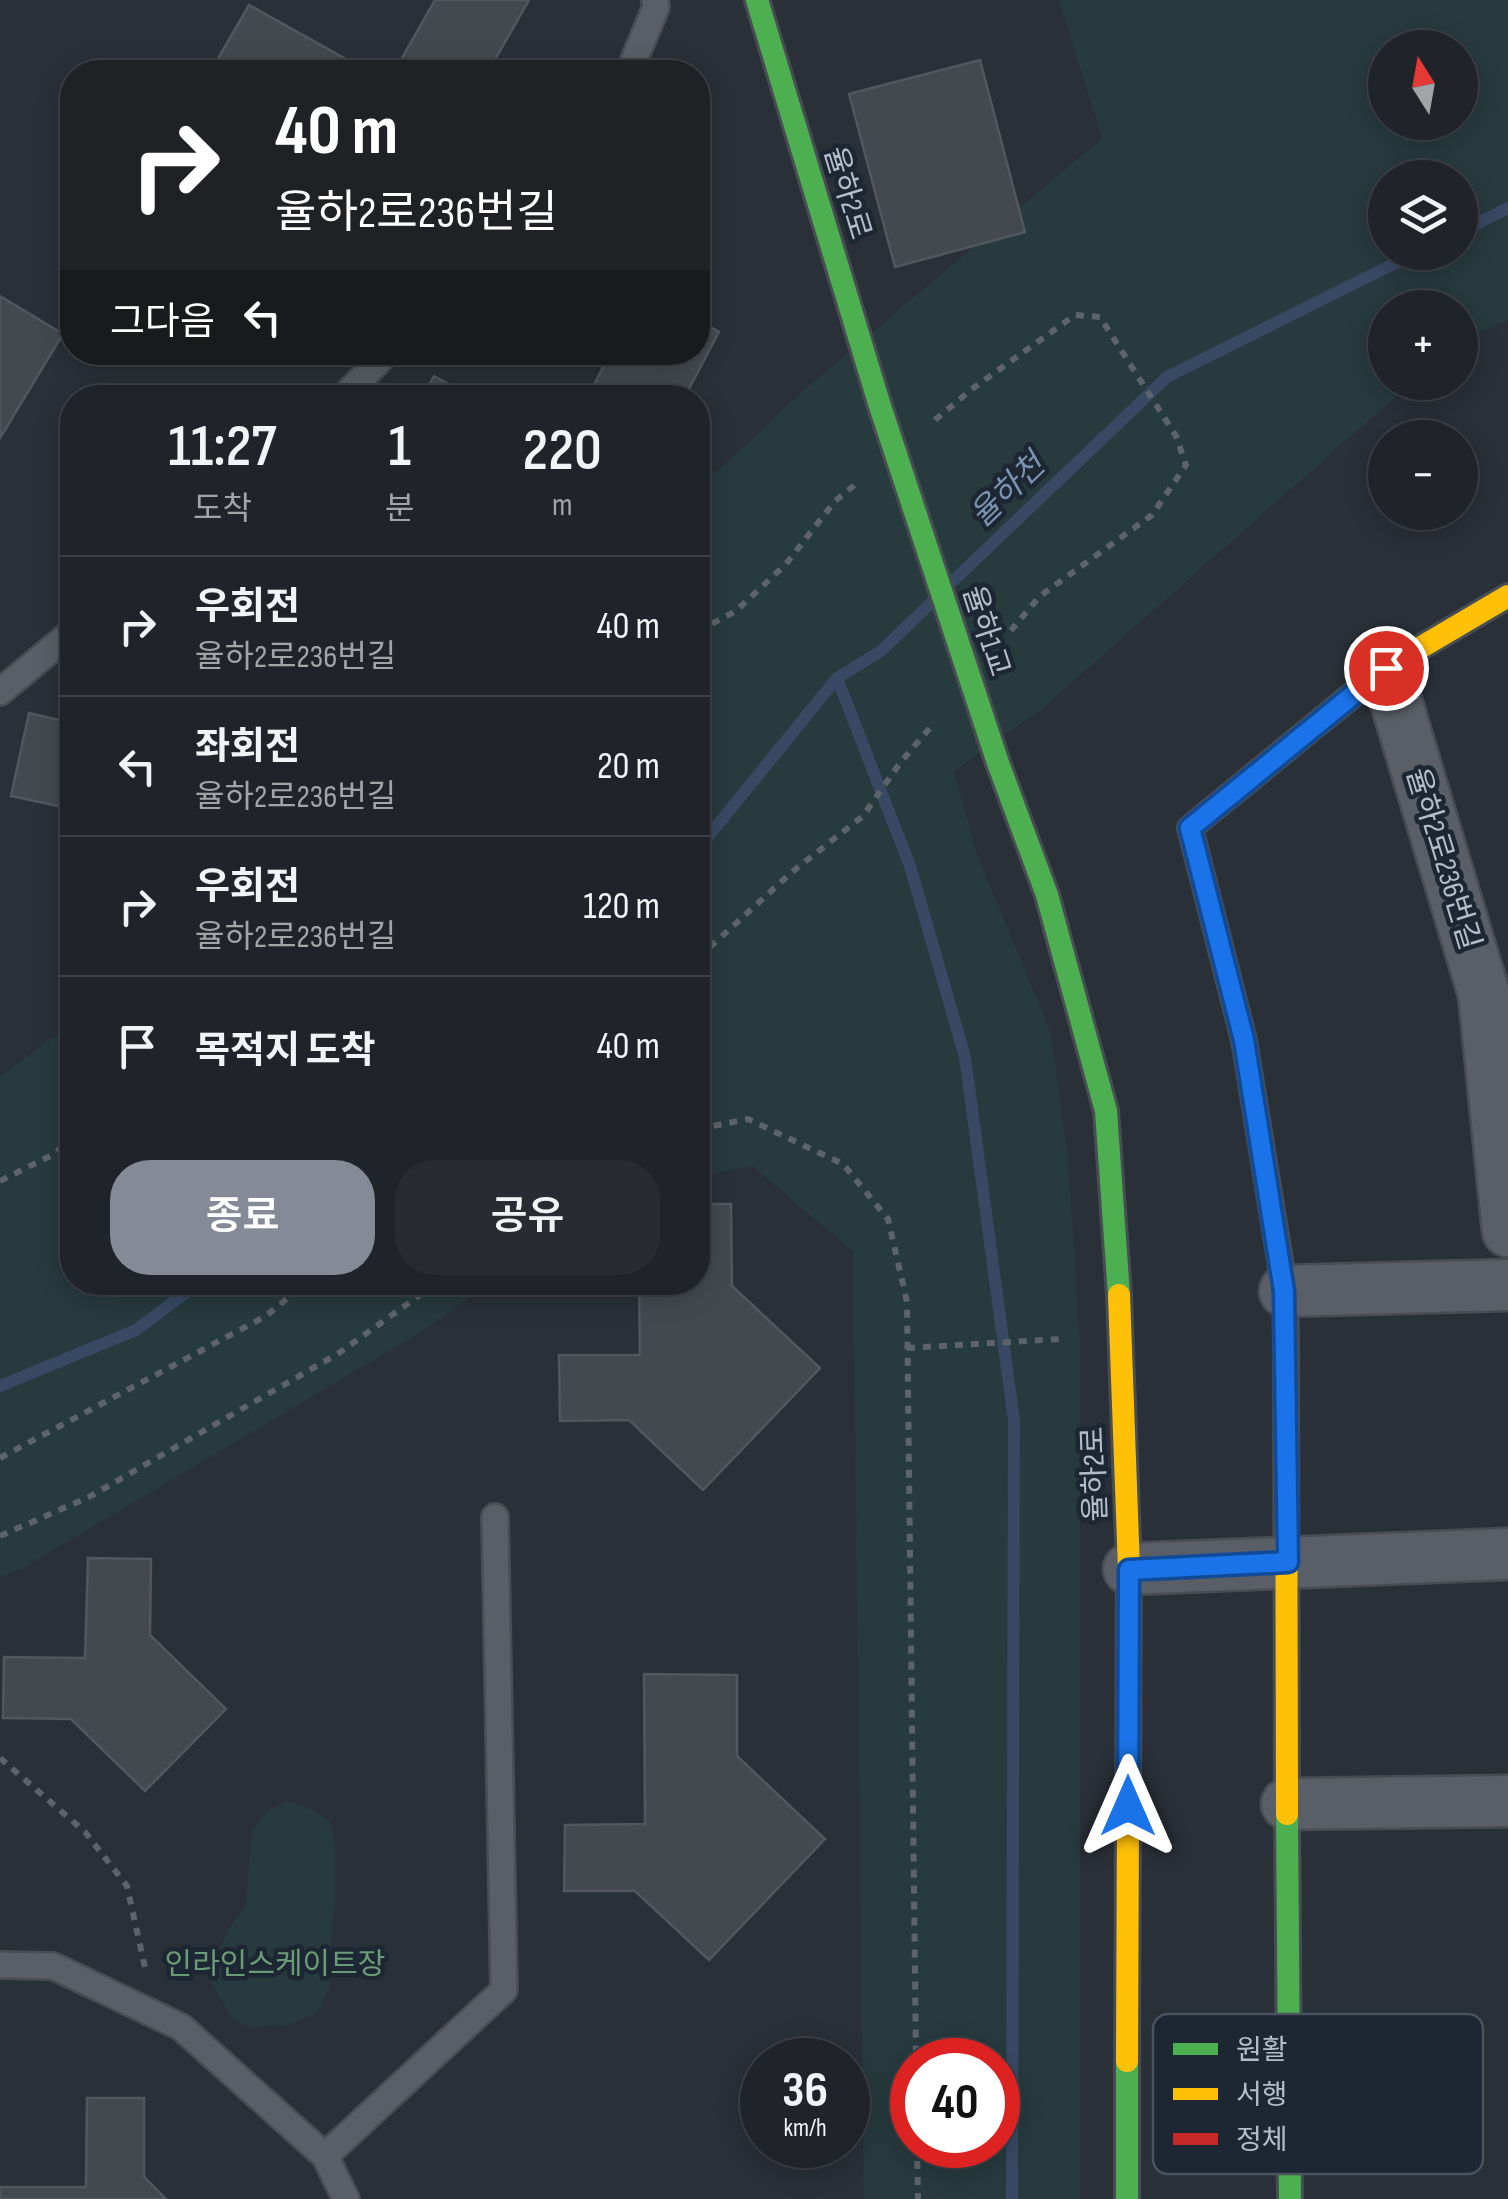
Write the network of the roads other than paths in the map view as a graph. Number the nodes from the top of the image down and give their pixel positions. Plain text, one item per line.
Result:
1 (655, 0) edge
2 (757, 0) edge
3 (635, 60) edge
4 (375, 365) edge
5 (355, 385) edge
6 (879, 403) joint
7 (1508, 596) edge
8 (60, 642) edge
9 (1386, 668) junction
10 (0, 692) edge
11 (998, 763) joint
12 (1508, 1231) edge
13 (1508, 1286) edge
14 (1284, 1291) junction
15 (495, 1517) dead end
16 (1508, 1554) edge
17 (1288, 1562) junction
18 (1129, 1570) junction
19 (1508, 1801) edge
20 (1287, 1804) junction
21 (0, 1966) edge
22 (1289, 2014) edge
23 (326, 2156) junction
24 (1290, 2174) edge
25 (346, 2199) edge
26 (1127, 2199) edge
27 (1290, 2199) edge

1 - 3 lane
2 - 6 street, 율하2로
4 - 5 lane
6 - 11 street, 율하1교, bridge
7 - 9 street
8 - 10 lane
9 - 12 street, 율하2로236번길
9 - 14 street
11 - 18 street, 율하2로
13 - 14 street
14 - 17 street
15 - 23 lane
16 - 17 street
17 - 18 street
17 - 20 street
18 - 26 street, 율하2로
19 - 20 street
20 - 22 street
21 - 23 lane
23 - 25 lane
24 - 27 street

